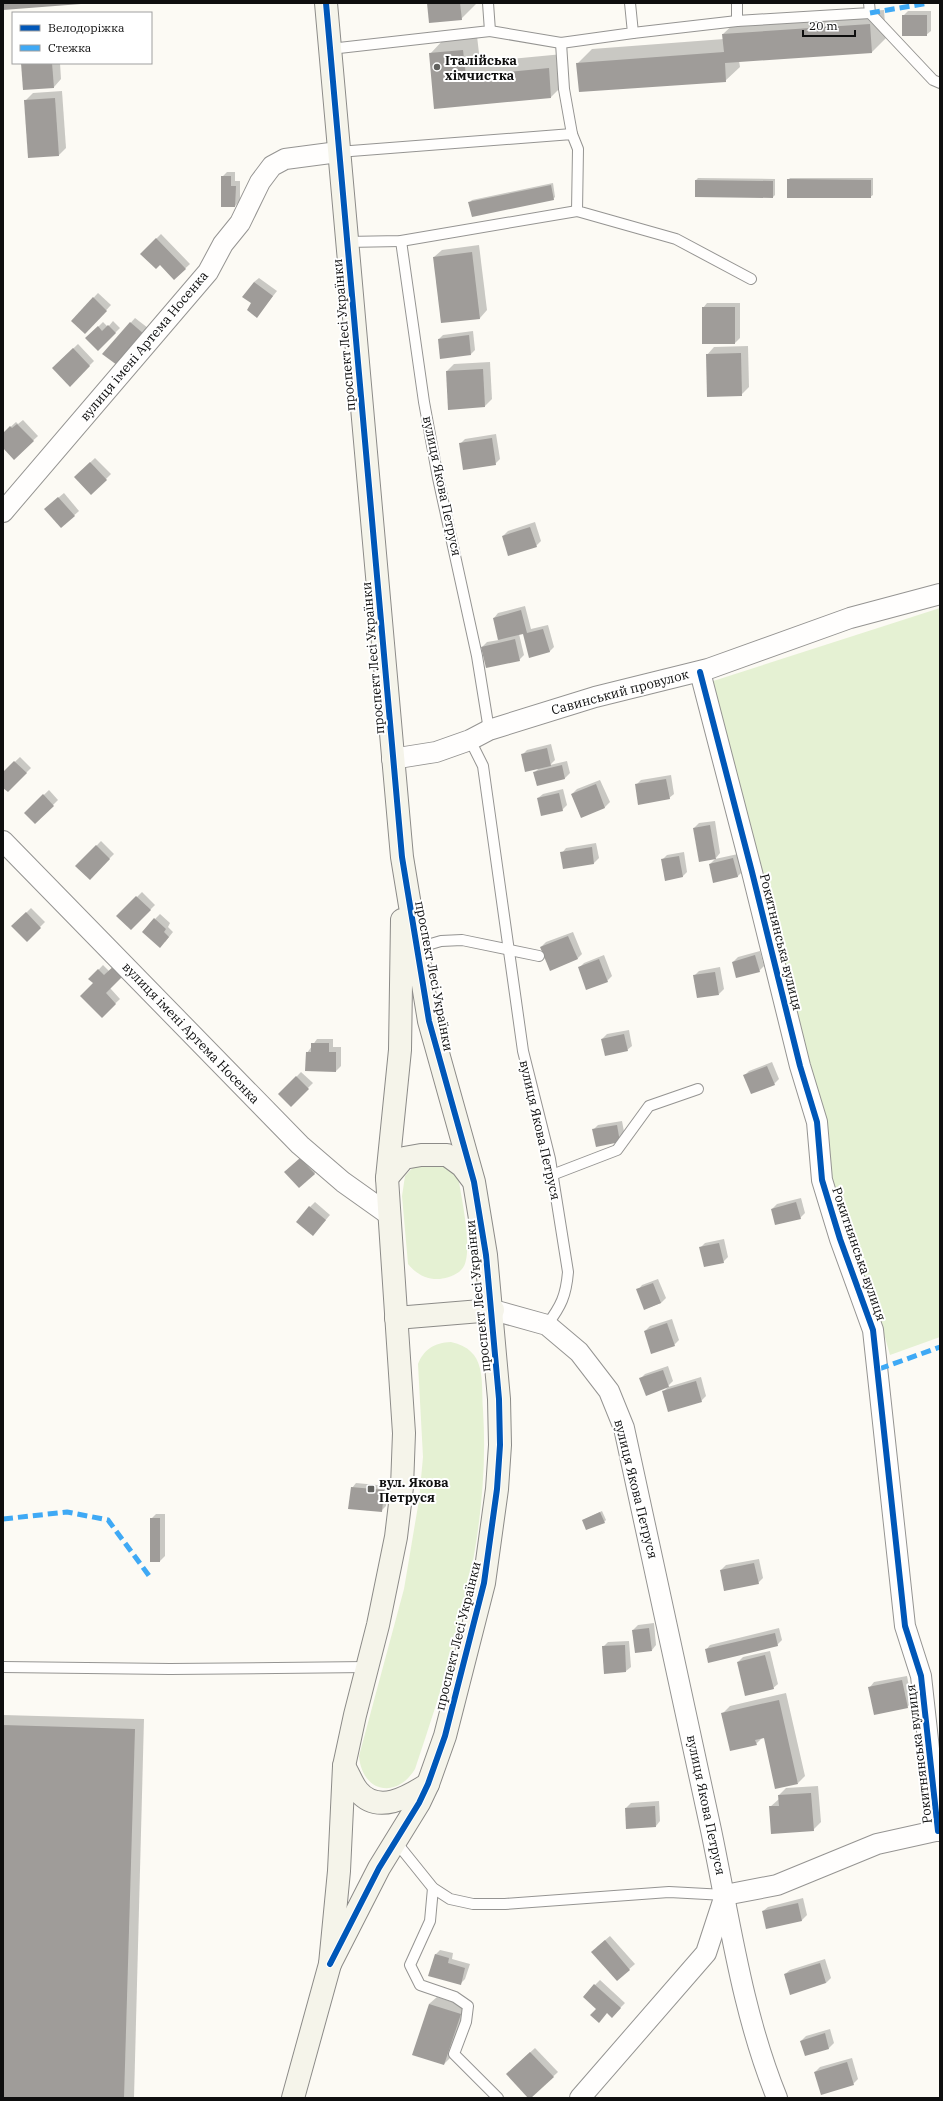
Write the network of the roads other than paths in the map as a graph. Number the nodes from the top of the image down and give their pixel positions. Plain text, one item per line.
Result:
1 (326, 3) edge
2 (488, 3) edge
3 (630, 3) edge
4 (737, 3) edge
5 (870, 8) edge
6 (737, 21) junction
7 (490, 31) junction
8 (633, 33) junction
9 (561, 43) junction
10 (330, 49) junction
11 (940, 83) edge
12 (572, 134) junction
13 (338, 152) junction
14 (577, 210) junction
15 (401, 241) junction
16 (346, 242) junction
17 (751, 279) dead end
18 (3, 512) edge
19 (940, 594) edge
20 (700, 672) junction
21 (489, 730) junction
22 (470, 740) junction
23 (392, 759) junction
24 (3, 841) edge
25 (402, 857) junction
26 (417, 948) junction
27 (508, 950) junction
28 (539, 956) dead end
29 (698, 1089) dead end
30 (552, 1176) junction
31 (387, 1178) junction
32 (474, 1182) junction
33 (388, 1214) junction
34 (492, 1310) junction
35 (396, 1318) junction
36 (547, 1325) junction
37 (3, 1667) edge
38 (367, 1667) junction
39 (344, 1766) junction
40 (428, 1784) junction
41 (939, 1830) edge
42 (396, 1842) junction
43 (433, 1888) junction
44 (725, 1895) junction
45 (330, 1964) junction
46 (292, 2098) edge
47 (498, 2098) edge
48 (580, 2098) edge
49 (777, 2098) edge

1 - 10 street, проспект Лесі Українки
2 - 7 lane
3 - 8 lane
4 - 6 lane
5 - 6 lane
5 - 11 lane
6 - 8 lane
7 - 9 lane
7 - 10 lane
8 - 9 lane
9 - 12 lane
10 - 13 street, проспект Лесі Українки
12 - 13 lane
12 - 14 lane
13 - 16 street, проспект Лесі Українки
13 - 18 street, вулиця імені Артема Носенка
14 - 15 lane
14 - 17 lane
15 - 16 lane
15 - 21 lane, вулиця Якова Петруся
16 - 23 street, проспект Лесі Українки
19 - 20 street, Савинський провулок
20 - 21 street, Савинський провулок
20 - 41 street, Рокитнянська вулиця
21 - 22 street, Савинський провулок
22 - 23 street, Савинський провулок
22 - 27 lane, вулиця Якова Петруся
23 - 25 street, проспект Лесі Українки
24 - 33 street, вулиця імені Артема Носенка
25 - 26 street, проспект Лесі Українки
25 - 31 street, проспект Лесі Українки
26 - 27 lane
26 - 32 street, проспект Лесі Українки
27 - 28 lane
27 - 30 lane, вулиця Якова Петруся
29 - 30 lane
30 - 36 lane, вулиця Якова Петруся
31 - 32 street
31 - 33 street, проспект Лесі Українки
32 - 34 street, проспект Лесі Українки
33 - 35 street, проспект Лесі Українки
34 - 35 street
34 - 36 street
34 - 40 street, проспект Лесі Українки
35 - 38 street, проспект Лесі Українки
36 - 44 street, вулиця Якова Петруся
37 - 38 lane
38 - 39 street, проспект Лесі Українки
39 - 40 street
39 - 45 street, проспект Лесі Українки
40 - 42 street, проспект Лесі Українки
41 - 44 street
42 - 43 lane
42 - 45 street, проспект Лесі Українки
43 - 44 lane
43 - 47 lane
44 - 48 street
44 - 49 street, вулиця Якова Петруся
45 - 46 street, проспект Лесі Українки

